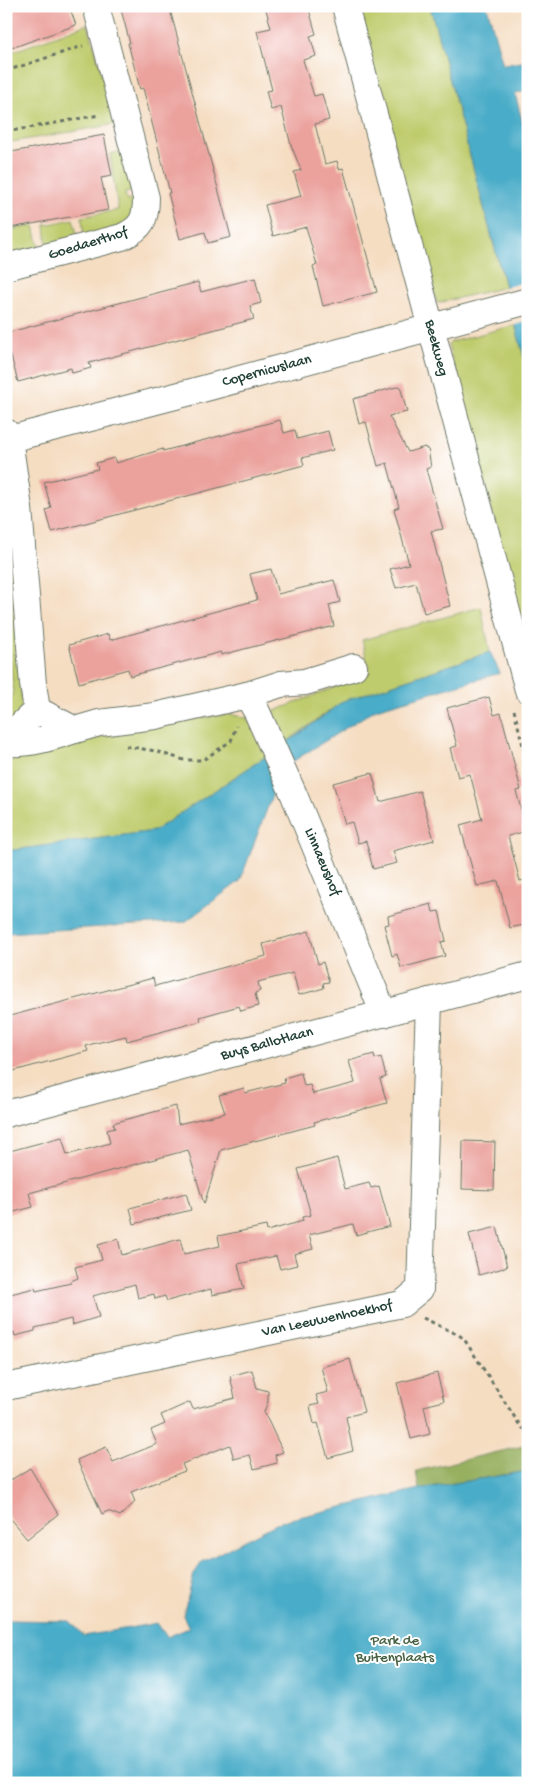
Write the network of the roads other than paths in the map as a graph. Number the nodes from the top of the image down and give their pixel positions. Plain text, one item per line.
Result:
1 (96, 6) edge
2 (345, 6) edge
3 (6, 267) edge
4 (528, 301) edge
5 (430, 326) junction
6 (7, 437) edge
7 (354, 667) dead end
8 (528, 690) edge
9 (37, 710) junction
10 (257, 713) junction
11 (87, 726) junction
12 (6, 741) edge
13 (528, 975) edge
14 (429, 1001) junction
15 (384, 1014) junction
16 (6, 1114) edge
17 (6, 1388) edge

1 - 3 street, Goedaerthof
2 - 5 street, Beekweg
4 - 5 street, Copernicuslaan
5 - 6 street, Copernicuslaan
5 - 8 street, Beekweg
6 - 9 street
7 - 10 street
9 - 11 street
9 - 12 street
10 - 11 street
10 - 15 street, Linnaeushof
11 - 12 street
13 - 14 street, Buys Ballotlaan
14 - 15 street, Buys Ballotlaan
14 - 17 street, Van Leeuwenhoekhof
15 - 16 street, Buys Ballotlaan

